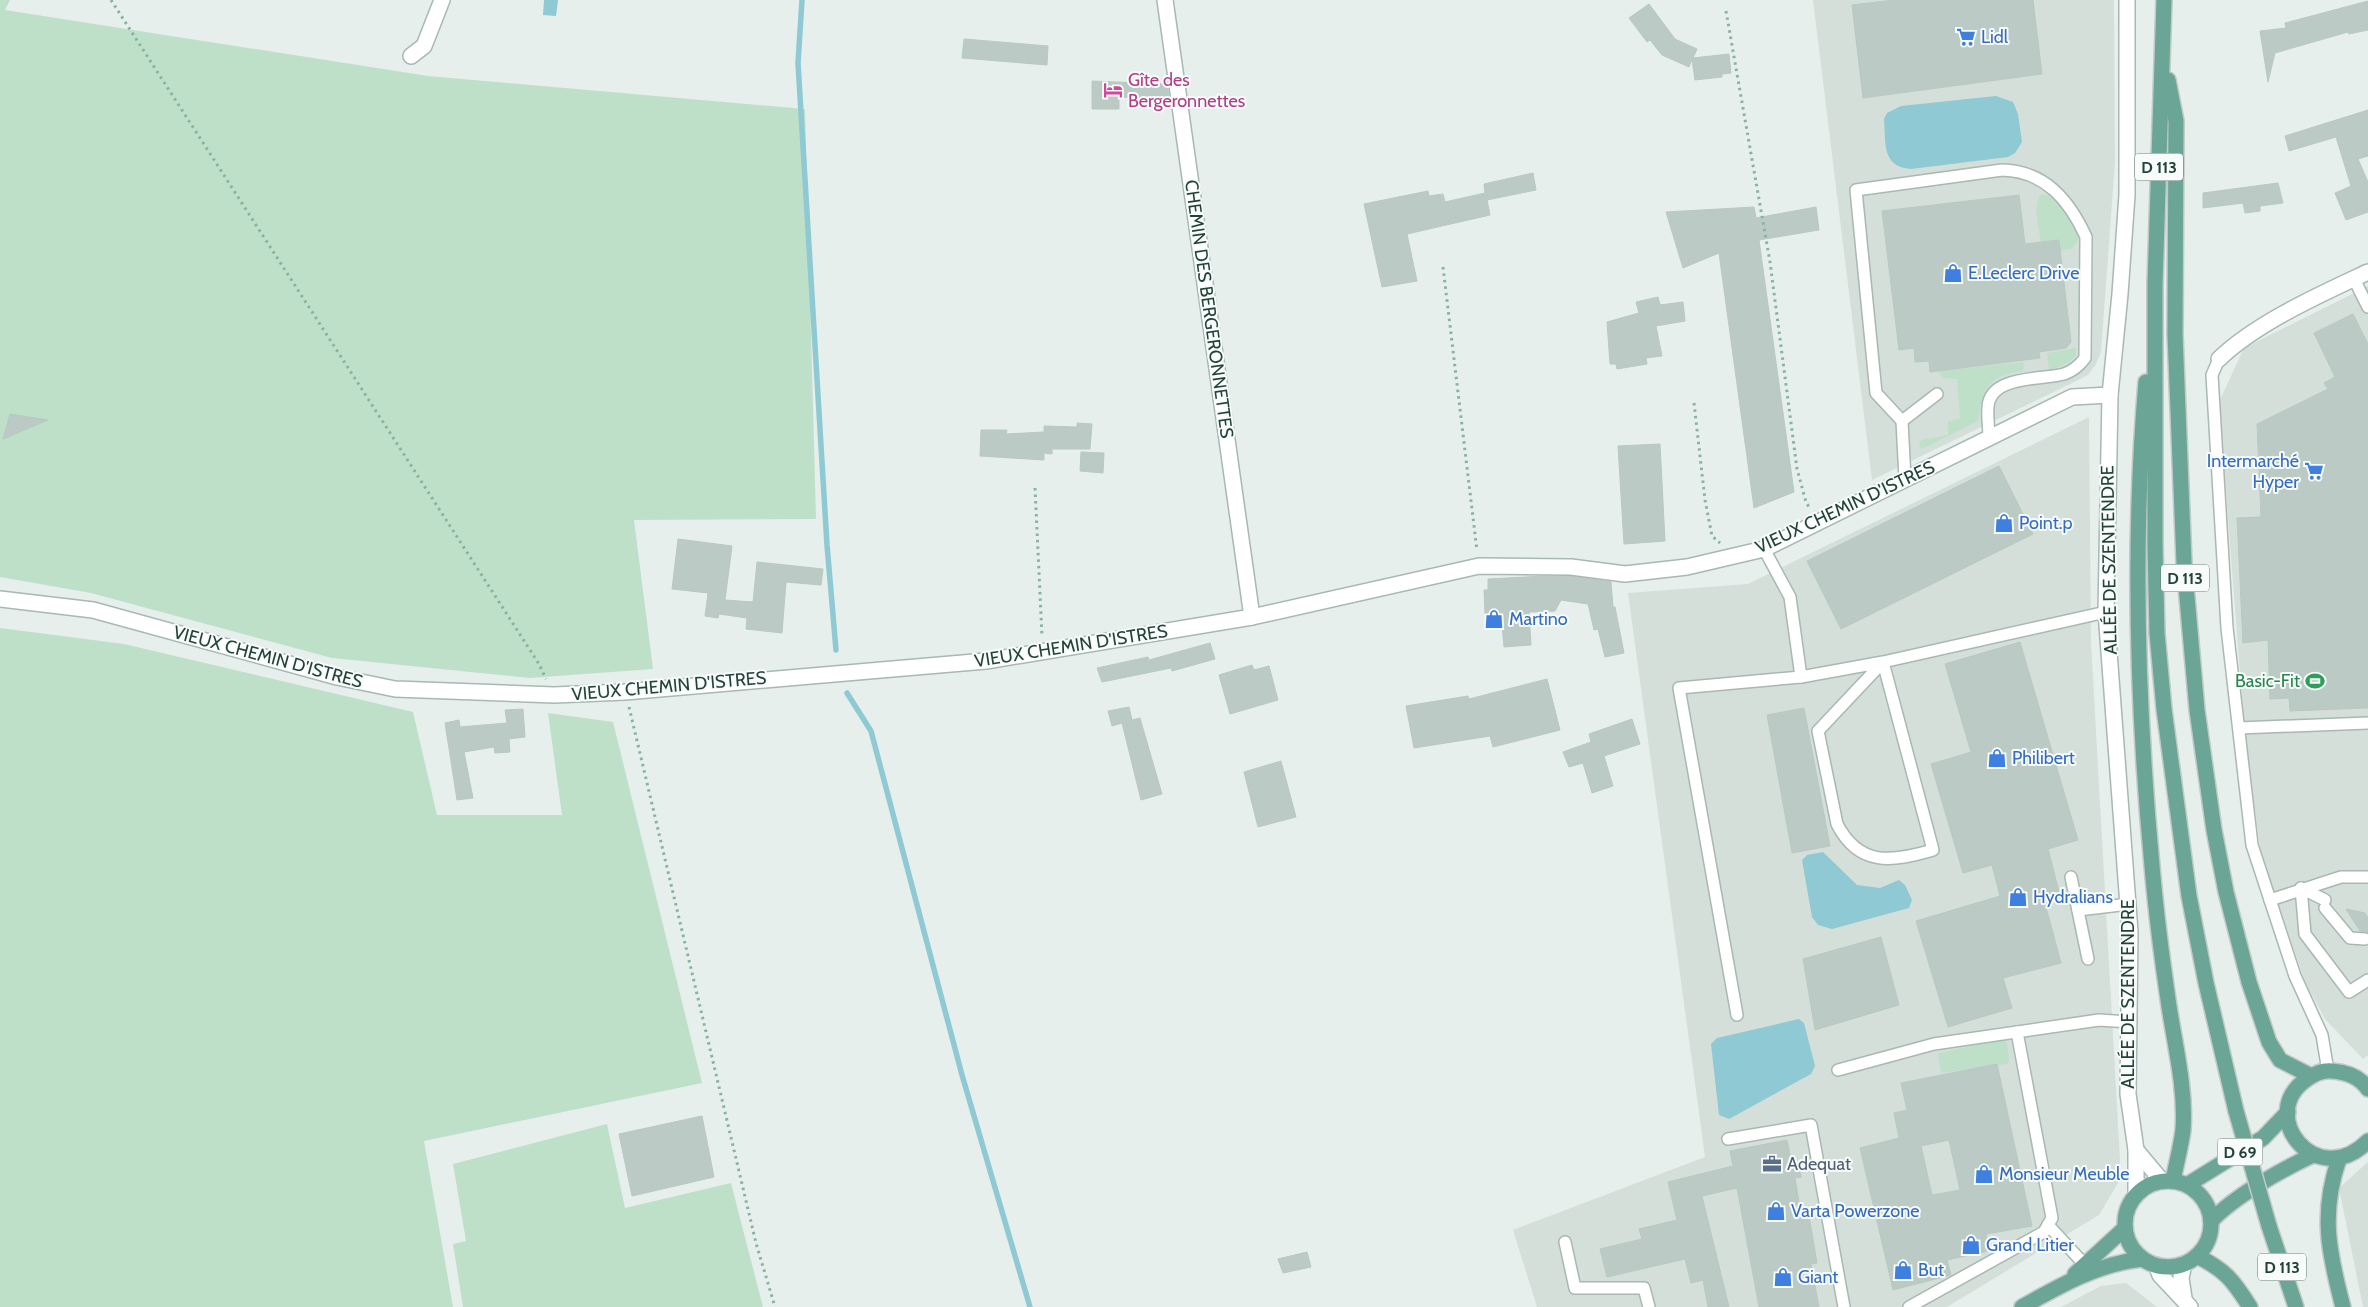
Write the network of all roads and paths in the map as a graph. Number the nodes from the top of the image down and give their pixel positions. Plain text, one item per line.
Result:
1 (111, 0) edge
2 (442, 0) edge
3 (1165, 0) edge
4 (2127, 0) edge
5 (2164, 0) edge
6 (1726, 11) dead end
7 (2163, 50) junction
8 (411, 56) dead end
9 (1443, 267) dead end
10 (2368, 272) edge
11 (2354, 279) junction
12 (2155, 284) junction
13 (2368, 307) edge
14 (2220, 359) joint
15 (1937, 394) dead end
16 (2110, 395) junction
17 (1694, 403) dead end
18 (1902, 422) junction
19 (1989, 438) junction
20 (1906, 479) junction
21 (1035, 488) dead end
22 (1818, 523) junction
23 (1764, 549) junction
24 (1733, 556) junction
25 (1479, 566) junction
26 (0, 599) edge
27 (2106, 612) junction
28 (1252, 617) junction
29 (1043, 652) junction
30 (1883, 662) junction
31 (1801, 677) junction
32 (625, 692) junction
33 (554, 695) junction
34 (2368, 723) edge
35 (2239, 728) junction
36 (2071, 877) dead end
37 (2368, 877) edge
38 (2302, 888) junction
39 (2270, 900) junction
40 (2129, 904) junction
41 (2078, 910) junction
42 (2365, 939) dead end
43 (2088, 959) dead end
44 (2368, 980) edge
45 (1737, 1014) dead end
46 (2129, 1022) junction
47 (2018, 1032) junction
48 (1838, 1070) dead end
49 (2328, 1071) junction
50 (2311, 1076) junction
51 (2361, 1076) edge
52 (2368, 1089) edge
53 (2288, 1112) junction
54 (1728, 1139) dead end
55 (2368, 1141) edge
56 (2136, 1150) junction
57 (2313, 1155) junction
58 (2339, 1159) junction
59 (2174, 1183) junction
60 (2136, 1195) junction
61 (2211, 1221) junction
62 (2048, 1225) junction
63 (2125, 1228) junction
64 (1565, 1242) dead end
65 (2191, 1260) junction
66 (2149, 1262) junction
67 (2085, 1265) junction
68 (2067, 1282) junction
69 (2187, 1303) edge
70 (775, 1307) edge
71 (1649, 1307) edge
72 (1844, 1307) edge
73 (1909, 1307) edge
74 (2022, 1307) edge
75 (2250, 1307) edge
76 (2296, 1307) edge
77 (2344, 1307) edge

1 - 33 path
2 - 8 street
3 - 28 street, CHEMIN DES BERGERONNETTES
4 - 16 street, ALLÉE DE SZENTENDRE
5 - 7 main road, D 113
6 - 22 path
7 - 12 main road, D 113
7 - 50 main road, D 113
9 - 25 path
10 - 11 street
11 - 13 lane
11 - 14 street
12 - 59 main road
12 - 76 main road, D 113, bridge
14 - 35 lane
15 - 18 lane
16 - 19 street, VIEUX CHEMIN D'ISTRES
16 - 27 street, ALLÉE DE SZENTENDRE
17 - 24 path
18 - 19 lane
18 - 20 lane
19 - 20 street, VIEUX CHEMIN D'ISTRES
20 - 22 street, VIEUX CHEMIN D'ISTRES
21 - 29 path
22 - 23 street, VIEUX CHEMIN D'ISTRES
23 - 24 street, VIEUX CHEMIN D'ISTRES
23 - 31 lane
24 - 25 street, VIEUX CHEMIN D'ISTRES
25 - 28 street, VIEUX CHEMIN D'ISTRES
26 - 33 street, VIEUX CHEMIN D'ISTRES
27 - 30 lane
27 - 40 street, ALLÉE DE SZENTENDRE
28 - 29 street, VIEUX CHEMIN D'ISTRES
29 - 32 street, VIEUX CHEMIN D'ISTRES
30 - 30 lane
30 - 31 lane
31 - 45 lane
32 - 33 street, VIEUX CHEMIN D'ISTRES
32 - 70 path
34 - 35 lane
35 - 39 lane
36 - 41 lane
37 - 38 lane
38 - 39 lane
38 - 42 lane
38 - 44 lane
39 - 49 lane
40 - 41 lane
40 - 46 street, ALLÉE DE SZENTENDRE
41 - 43 lane
46 - 47 lane
46 - 56 street, ALLÉE DE SZENTENDRE
47 - 48 lane
47 - 62 lane
49 - 50 main road
49 - 51 main road
50 - 53 main road
51 - 52 main road
53 - 57 main road
53 - 59 main road, D 69
54 - 72 lane
55 - 58 main road
56 - 59 street
56 - 60 street, ALLÉE DE SZENTENDRE
57 - 58 main road
57 - 61 main road, D 69
58 - 77 main road
59 - 60 main road
59 - 61 main road
60 - 63 main road
61 - 65 main road
62 - 67 lane
62 - 73 lane
63 - 66 main road
63 - 67 main road
64 - 71 lane
65 - 66 main road
65 - 69 street
65 - 75 main road
66 - 68 main road
66 - 69 street
67 - 68 main road
68 - 74 main road

